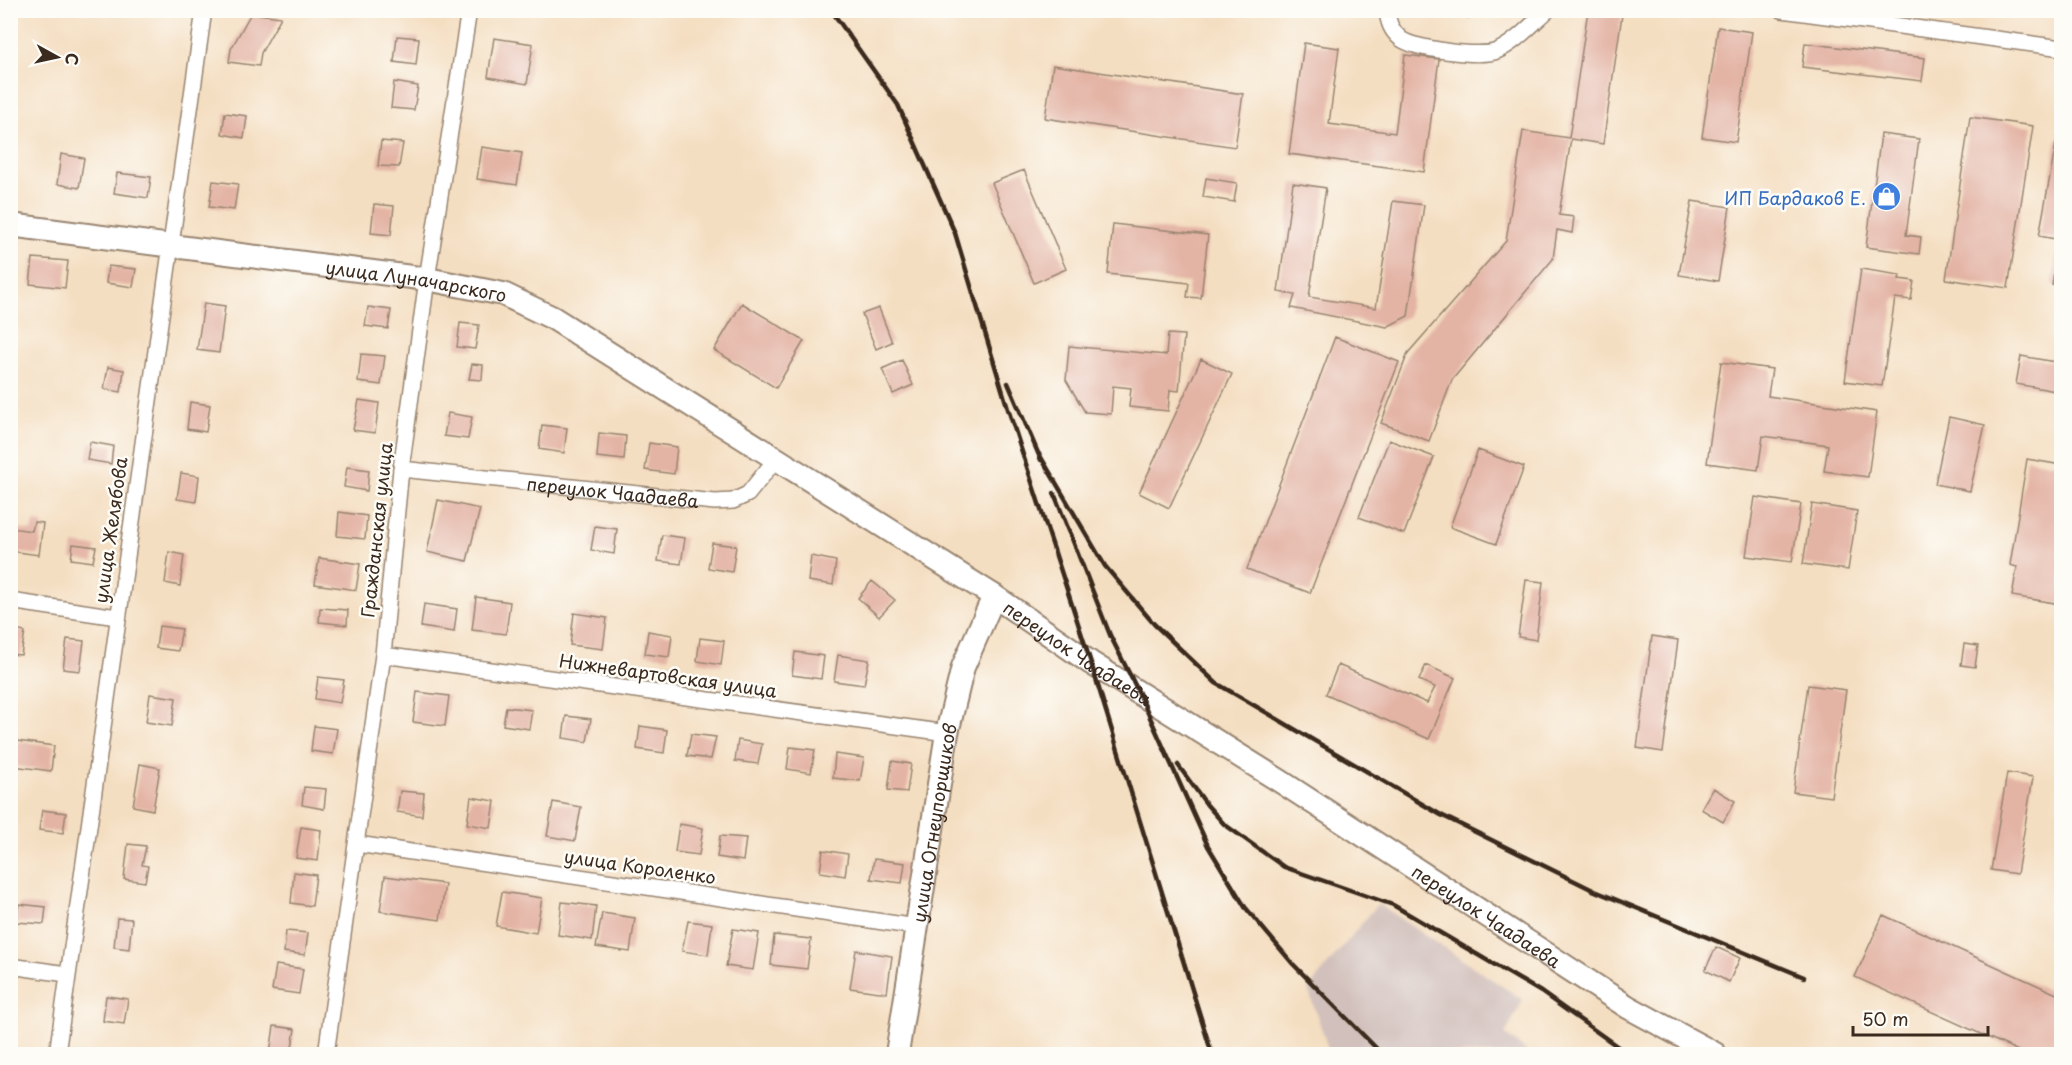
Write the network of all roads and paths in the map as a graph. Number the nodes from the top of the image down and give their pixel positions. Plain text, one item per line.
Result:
1 (204, 10) edge
2 (469, 10) edge
3 (1387, 10) edge
4 (1548, 10) edge
5 (1782, 10) edge
6 (2061, 48) edge
7 (10, 225) edge
8 (170, 246) junction
9 (426, 279) junction
10 (776, 459) junction
11 (401, 469) junction
12 (994, 596) junction
13 (10, 601) edge
14 (117, 617) junction
15 (383, 655) junction
16 (947, 733) junction
17 (357, 844) junction
18 (917, 927) junction
19 (10, 966) edge
20 (67, 974) junction
21 (57, 1054) edge
22 (326, 1054) edge
23 (897, 1054) edge
24 (1715, 1054) edge

1 - 8 street, улица Желябова
2 - 9 street, Гражданская улица
3 - 4 street
5 - 6 street
7 - 8 street, улица Луначарского
8 - 9 street, улица Луначарского
8 - 14 street, улица Желябова
9 - 10 street, улица Луначарского
9 - 11 street, Гражданская улица
10 - 11 street, переулок Чаадаева
10 - 12 street, переулок Чаадаева
11 - 15 street, Гражданская улица
12 - 16 street, улица Огнеупорщиков
12 - 24 street, переулок Чаадаева
13 - 14 street
14 - 20 street, улица Желябова
15 - 16 street, Нижневартовская улица
15 - 17 street, Гражданская улица
16 - 18 street, улица Огнеупорщиков
17 - 18 street, улица Короленко
17 - 22 street, Гражданская улица
18 - 23 street, улица Огнеупорщиков
19 - 20 street
20 - 21 street, улица Желябова

